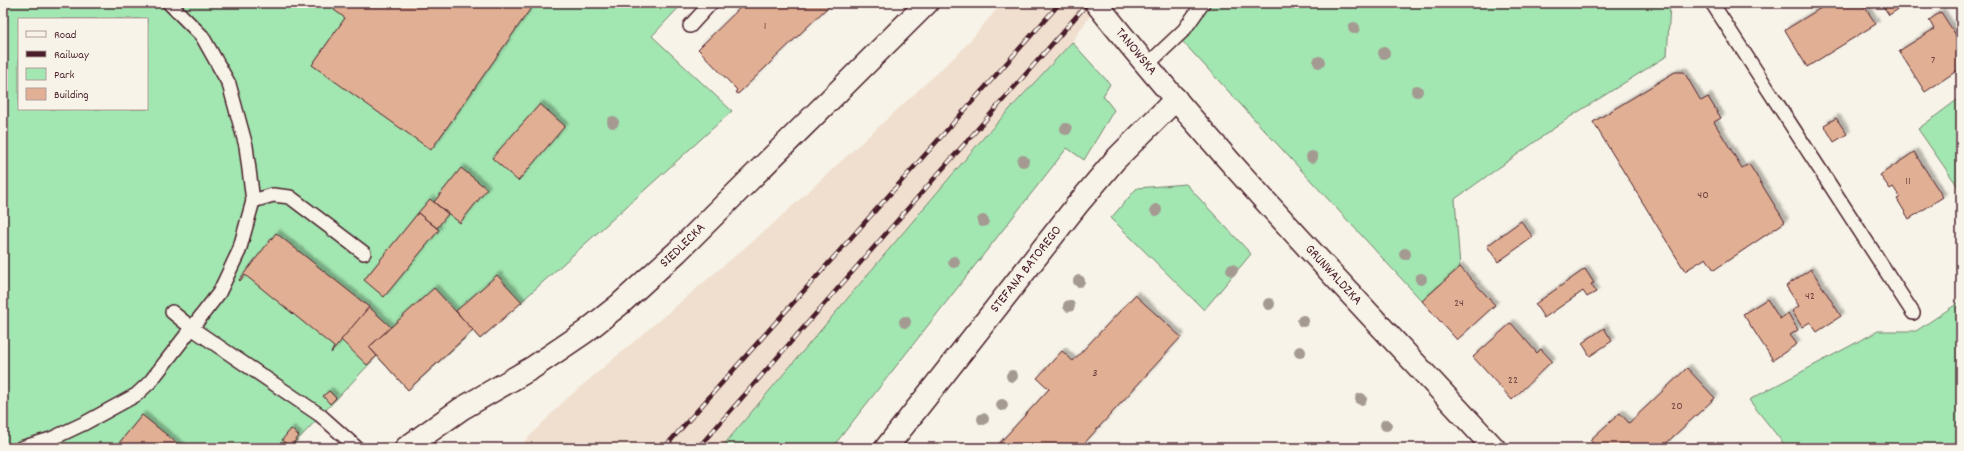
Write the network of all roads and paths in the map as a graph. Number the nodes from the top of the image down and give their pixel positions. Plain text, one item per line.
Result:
1 (169, 3) edge
2 (711, 3) edge
3 (927, 3) edge
4 (1096, 3) edge
5 (1203, 3) edge
6 (1712, 3) edge
7 (690, 26) dead end
8 (1146, 66) junction
9 (1176, 99) junction
10 (253, 201) junction
11 (364, 253) dead end
12 (172, 312) dead end
13 (1913, 313) dead end
14 (193, 329) junction
15 (21, 448) edge
16 (357, 448) edge
17 (406, 448) edge
18 (886, 448) edge
19 (1494, 448) edge

1 - 10 lane
2 - 7 lane
3 - 17 street, SIEDLECKA
4 - 8 street, TANOWSKA
5 - 8 lane
6 - 13 lane
8 - 9 street, TANOWSKA
9 - 18 street, STEFANA BATOREGO
9 - 19 street, GRUNWALDZKA
10 - 11 lane
10 - 14 lane
12 - 14 lane
14 - 15 lane
14 - 16 lane

